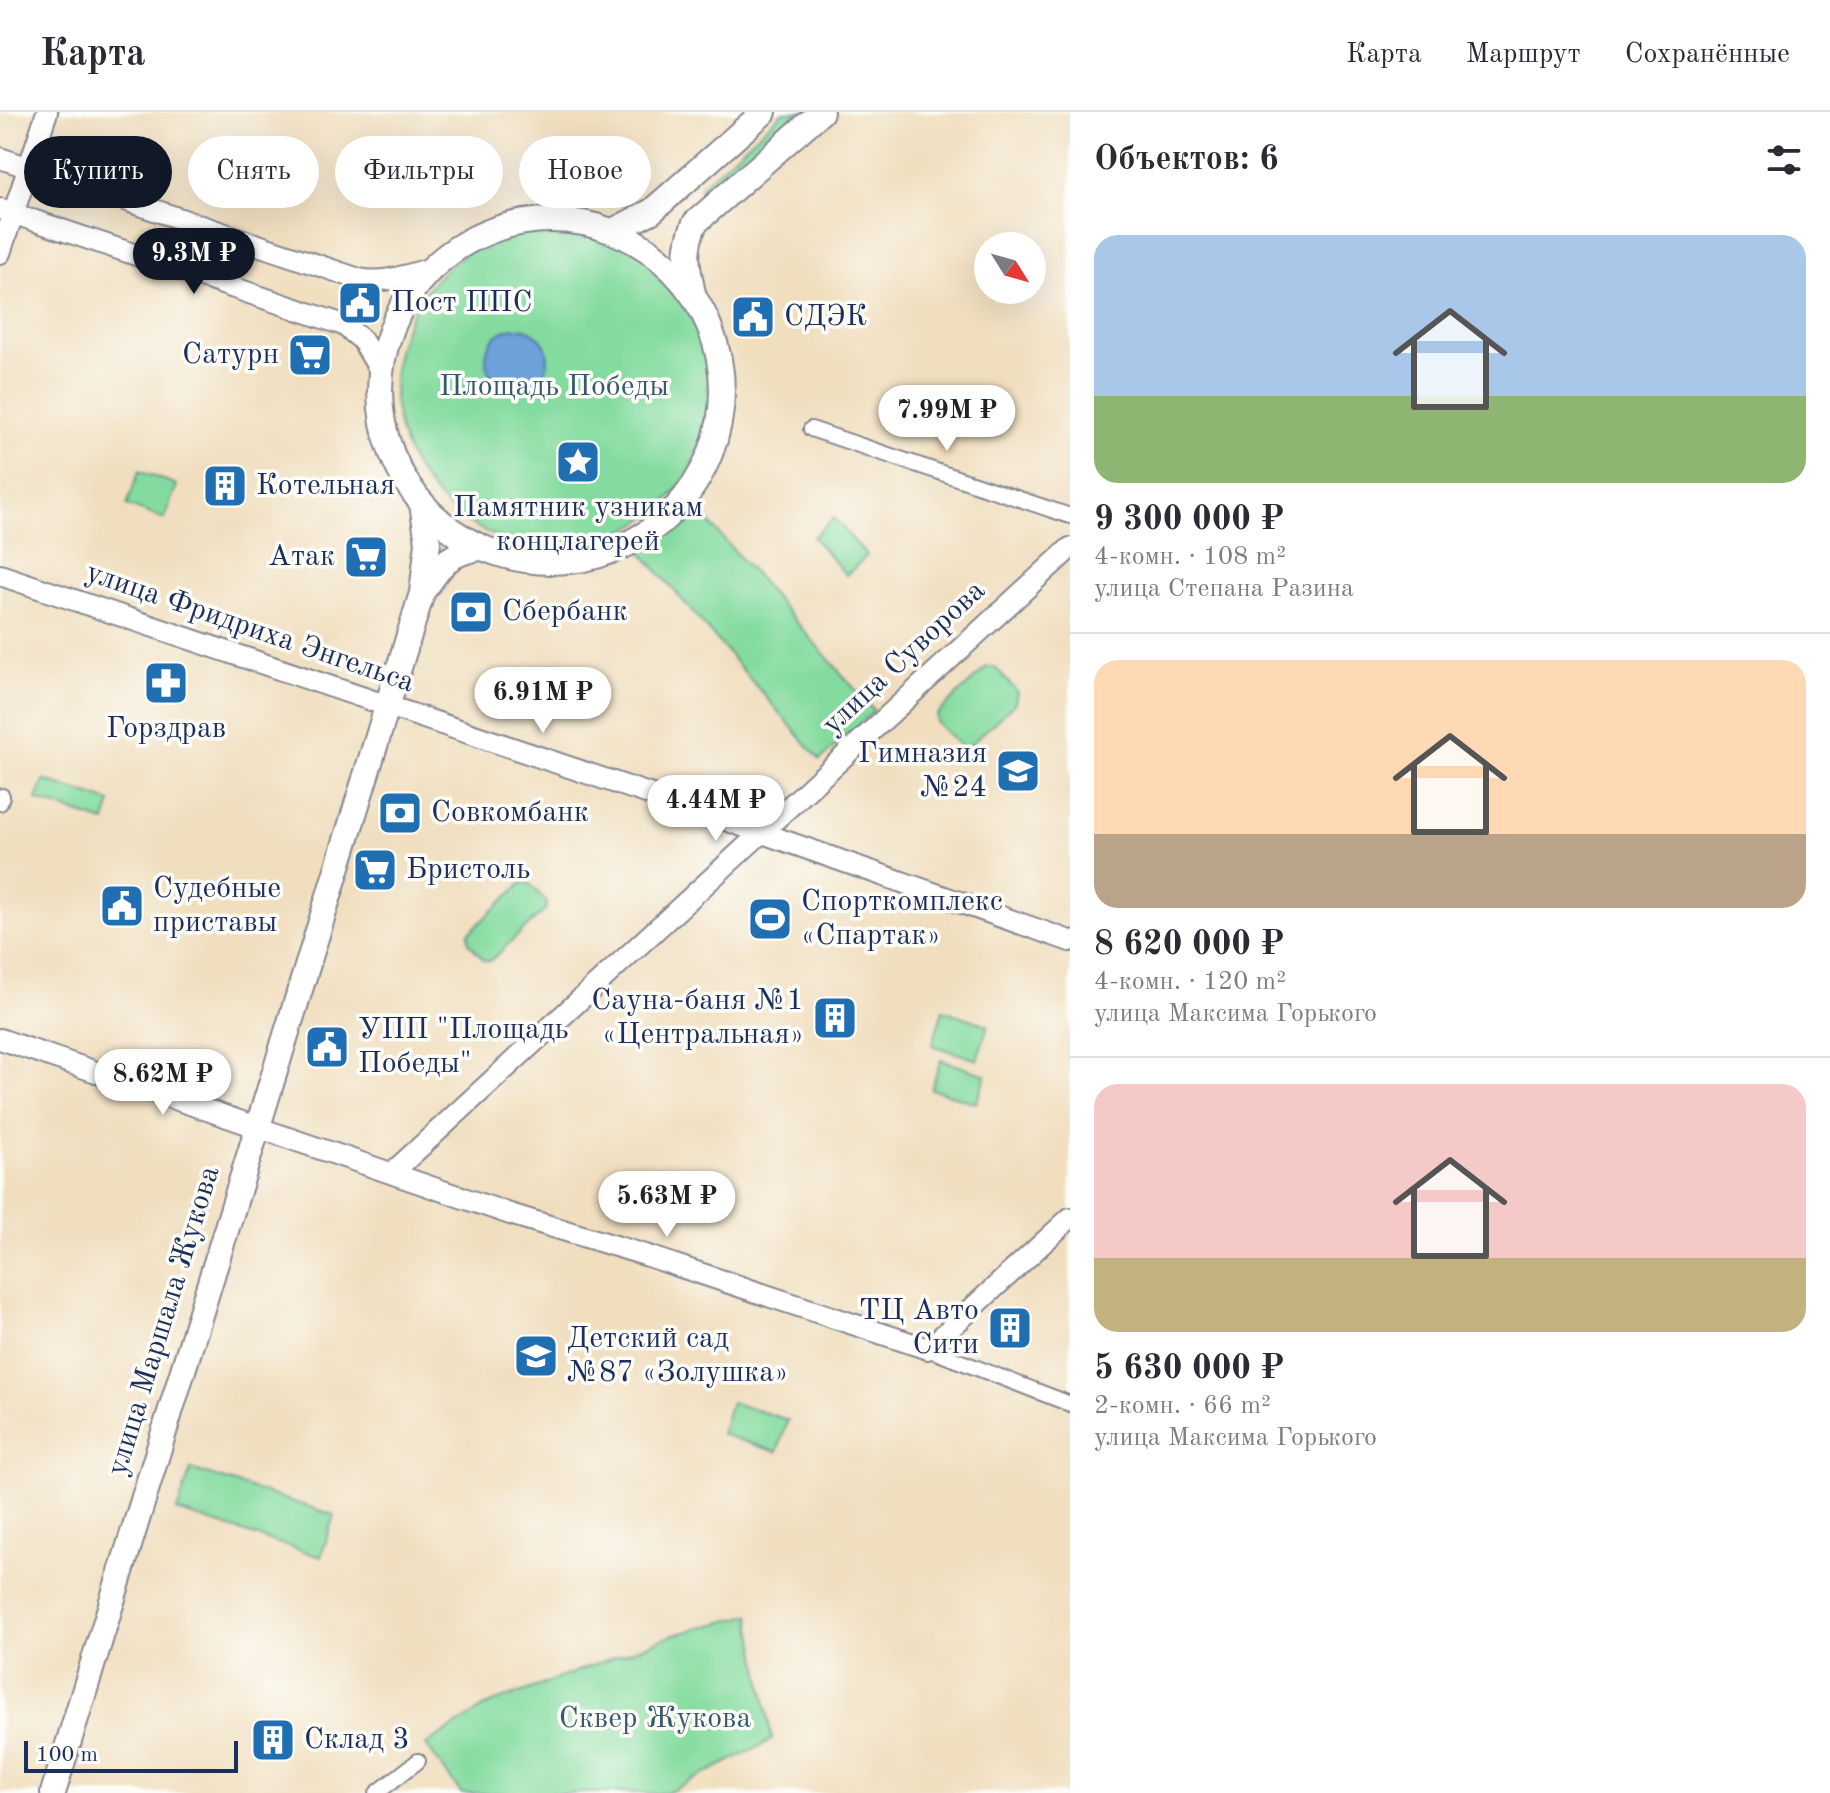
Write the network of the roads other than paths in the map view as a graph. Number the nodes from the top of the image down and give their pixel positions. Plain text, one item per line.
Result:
1 (47, 112) edge
2 (764, 112) edge
3 (821, 112) edge
4 (39, 136) edge
5 (0, 158) edge
6 (24, 166) edge
7 (24, 178) edge
8 (148, 208) edge
9 (7, 211) edge
10 (613, 231) junction
11 (0, 253) edge
12 (432, 268) junction
13 (694, 295) junction
14 (381, 372) junction
15 (811, 429) dead end
16 (422, 504) junction
17 (1070, 516) edge
18 (481, 548) junction
19 (1070, 548) edge
20 (0, 575) edge
21 (422, 593) junction
22 (387, 707) junction
23 (760, 832) junction
24 (1070, 941) edge
25 (0, 1039) edge
26 (256, 1126) junction
27 (392, 1173) junction
28 (1070, 1218) edge
29 (928, 1349) junction
30 (1070, 1404) edge
31 (418, 1761) dead end
32 (53, 1793) edge
33 (377, 1793) edge

1 - 4 street
2 - 10 main road
3 - 13 main road
5 - 6 street
7 - 9 street
8 - 12 street
9 - 11 street
9 - 14 street
10 - 12 main road
10 - 13 main road
12 - 14 main road
13 - 18 main road
14 - 16 main road
15 - 17 street
16 - 18 main road
16 - 21 main road
18 - 21 main road
19 - 23 street, улица Суворова
20 - 22 street, улица Фридриха Энгельса
21 - 22 main road, улица Маршала Жукова
22 - 23 street, улица Фридриха Энгельса
22 - 26 main road, улица Маршала Жукова
23 - 24 street, улица Фридриха Энгельса
23 - 27 street, улица Суворова
25 - 26 street
26 - 27 street
26 - 32 main road, улица Маршала Жукова
27 - 29 street
28 - 29 street
29 - 30 street
31 - 33 street

